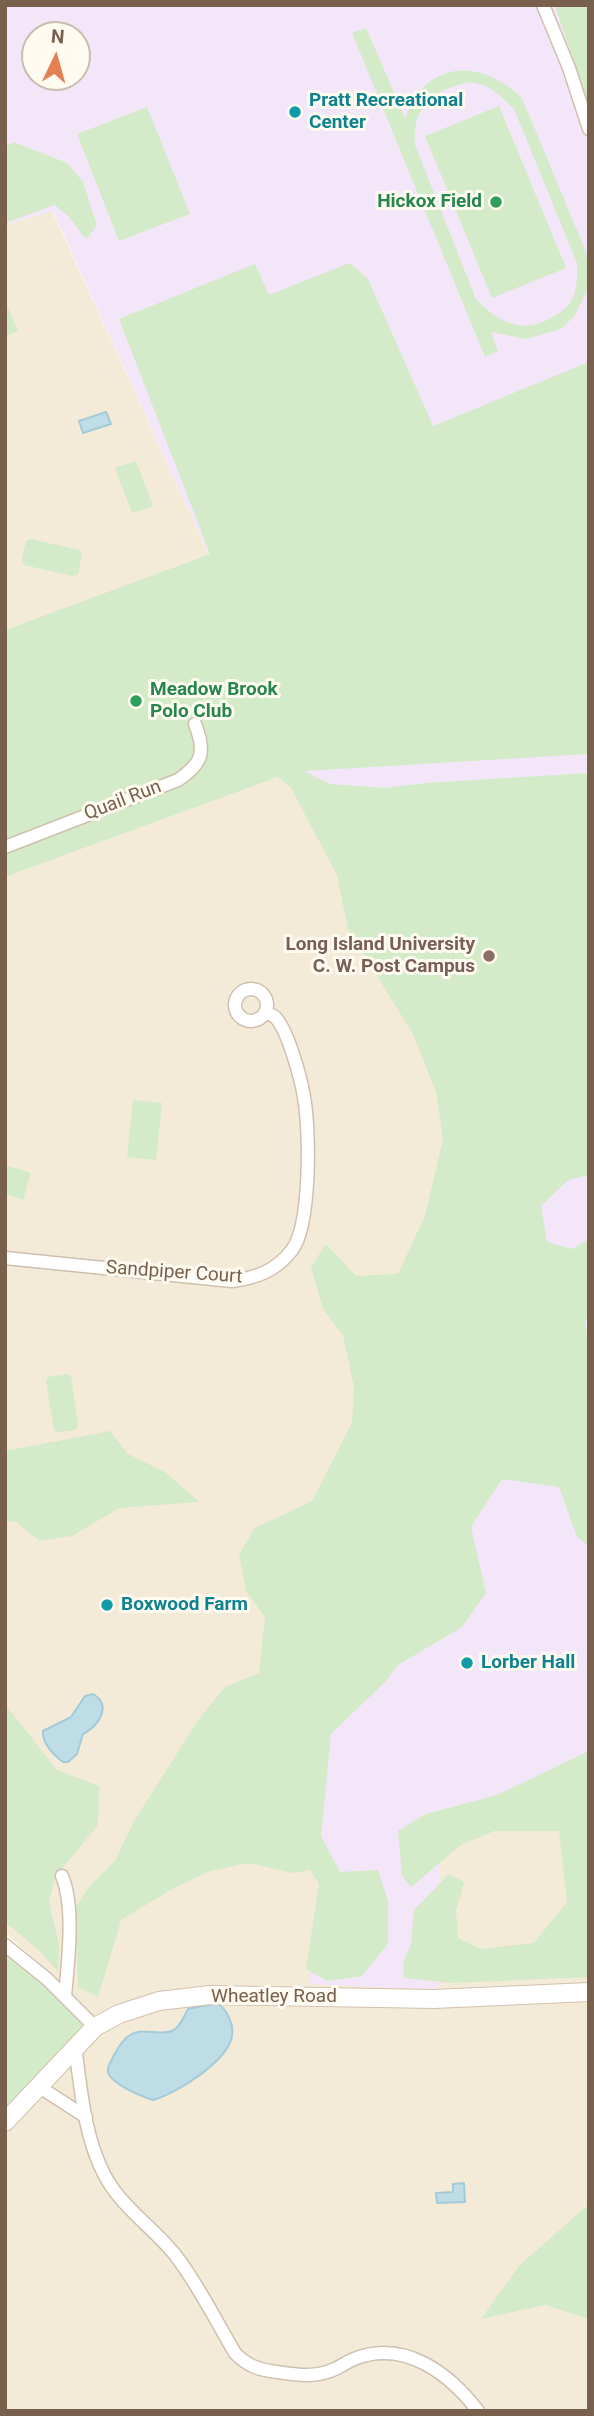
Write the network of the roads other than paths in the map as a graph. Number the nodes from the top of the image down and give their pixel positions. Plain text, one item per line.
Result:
1 (544, 5) edge
2 (589, 128) edge
3 (195, 724) dead end
4 (5, 847) edge
5 (265, 1012) dead end
6 (5, 1258) edge
7 (62, 1876) dead end
8 (5, 1945) edge
9 (589, 1992) edge
10 (65, 1996) junction
11 (95, 2027) junction
12 (75, 2046) junction
13 (38, 2086) junction
14 (86, 2117) junction
15 (5, 2122) edge
16 (478, 2411) edge

1 - 2 street
3 - 4 street, Quail Run
5 - 6 street, Sandpiper Court
7 - 10 street
8 - 10 street
9 - 11 main road, Wheatley Road
10 - 11 street
11 - 12 main road, Wheatley Road
12 - 13 main road, Wheatley Road
12 - 14 street
13 - 14 street
13 - 15 main road, Wheatley Road
14 - 16 street

